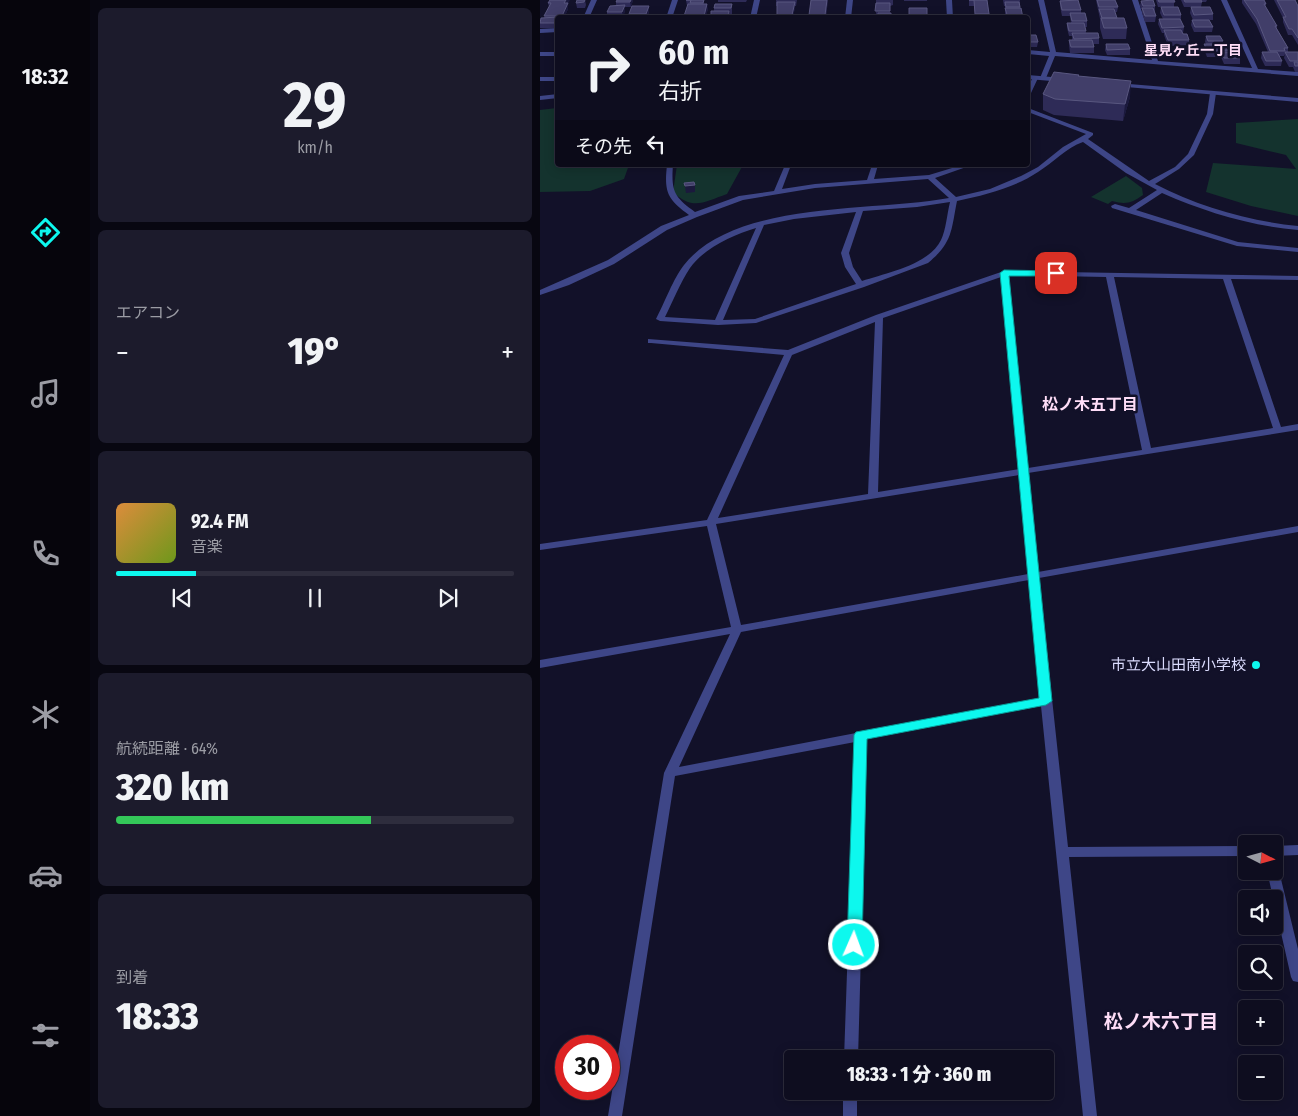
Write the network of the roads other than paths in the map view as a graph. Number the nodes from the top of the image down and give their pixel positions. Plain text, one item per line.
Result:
1 (594, 0) edge
2 (675, 0) edge
3 (757, 0) edge
4 (850, 0) edge
5 (948, 0) edge
6 (1042, 0) edge
7 (1135, 0) edge
8 (1224, 0) edge
9 (587, 15) edge
10 (670, 15) edge
11 (754, 15) edge
12 (848, 15) edge
13 (950, 15) edge
14 (540, 30) edge
15 (555, 30) edge
16 (1030, 52) edge
17 (540, 54) edge
18 (555, 54) edge
19 (1053, 54) junction
20 (1156, 62) junction
21 (1256, 71) junction
22 (1298, 74) edge
23 (1030, 77) edge
24 (540, 78) edge
25 (555, 78) edge
26 (1039, 78) junction
27 (1071, 81) edge
28 (1109, 84) edge
29 (1030, 90) edge
30 (1213, 93) junction
31 (555, 96) edge
32 (540, 98) edge
33 (1298, 100) edge
34 (1030, 111) edge
35 (1084, 139) junction
36 (670, 167) edge
37 (787, 167) edge
38 (874, 167) edge
39 (962, 167) edge
40 (930, 177) junction
41 (870, 182) junction
42 (1149, 184) junction
43 (1162, 190) junction
44 (777, 192) junction
45 (954, 199) junction
46 (1115, 206) dead end
47 (860, 210) junction
48 (1130, 211) junction
49 (694, 215) junction
50 (761, 224) junction
51 (1298, 228) edge
52 (1298, 250) edge
53 (1004, 273) junction
54 (1109, 274) junction
55 (1226, 276) junction
56 (1298, 278) edge
57 (861, 286) junction
58 (540, 293) edge
59 (879, 317) junction
60 (718, 323) junction
61 (651, 342) dead end
62 (789, 353) junction
63 (1298, 427) edge
64 (1278, 430) junction
65 (1147, 452) junction
66 (1024, 471) junction
67 (873, 496) junction
68 (711, 522) junction
69 (1298, 529) edge
70 (540, 547) edge
71 (1034, 576) junction
72 (737, 629) junction
73 (540, 664) edge
74 (1046, 701) junction
75 (861, 735) junction
76 (670, 773) junction
77 (1298, 850) edge
78 (1238, 851) edge
79 (1283, 851) edge
80 (1062, 852) junction
81 (1275, 880) edge
82 (1298, 977) edge
83 (851, 1050) edge
84 (850, 1100) edge
85 (616, 1116) edge
86 (850, 1116) edge
87 (1090, 1116) edge

1 - 9 street
2 - 10 street
3 - 11 street
4 - 12 street
5 - 13 street
6 - 19 street
7 - 20 street
8 - 21 street
14 - 15 street
16 - 19 street
17 - 18 street
19 - 20 street
19 - 26 street
20 - 21 street
21 - 22 street
23 - 26 street
24 - 25 street
26 - 27 street
26 - 29 street
28 - 30 street
30 - 33 street
30 - 42 street
31 - 32 street
34 - 35 street
35 - 42 street
35 - 45 street
36 - 49 street
37 - 44 street
38 - 41 street
39 - 40 street
40 - 41 street
40 - 45 street
41 - 44 street
42 - 43 street
43 - 48 street
43 - 51 street
44 - 49 street
45 - 47 street
45 - 57 street
46 - 48 street
47 - 50 street
47 - 57 street
48 - 52 street
49 - 58 street
50 - 60 street
50 - 60 street
53 - 54 street
53 - 59 street
53 - 66 street
54 - 55 street
54 - 65 street
55 - 56 street
55 - 64 street
57 - 60 street
59 - 62 street
59 - 67 street
61 - 62 street
62 - 68 street
63 - 64 street
64 - 65 street
65 - 66 street
66 - 67 street
66 - 71 street
67 - 68 street
68 - 70 street
68 - 72 street
69 - 71 street
71 - 72 street
71 - 74 street
72 - 73 street
72 - 76 street
74 - 75 street
74 - 80 street
75 - 76 street
75 - 83 street
76 - 85 street
77 - 79 street
78 - 80 street
80 - 87 street
81 - 82 street
84 - 86 street

